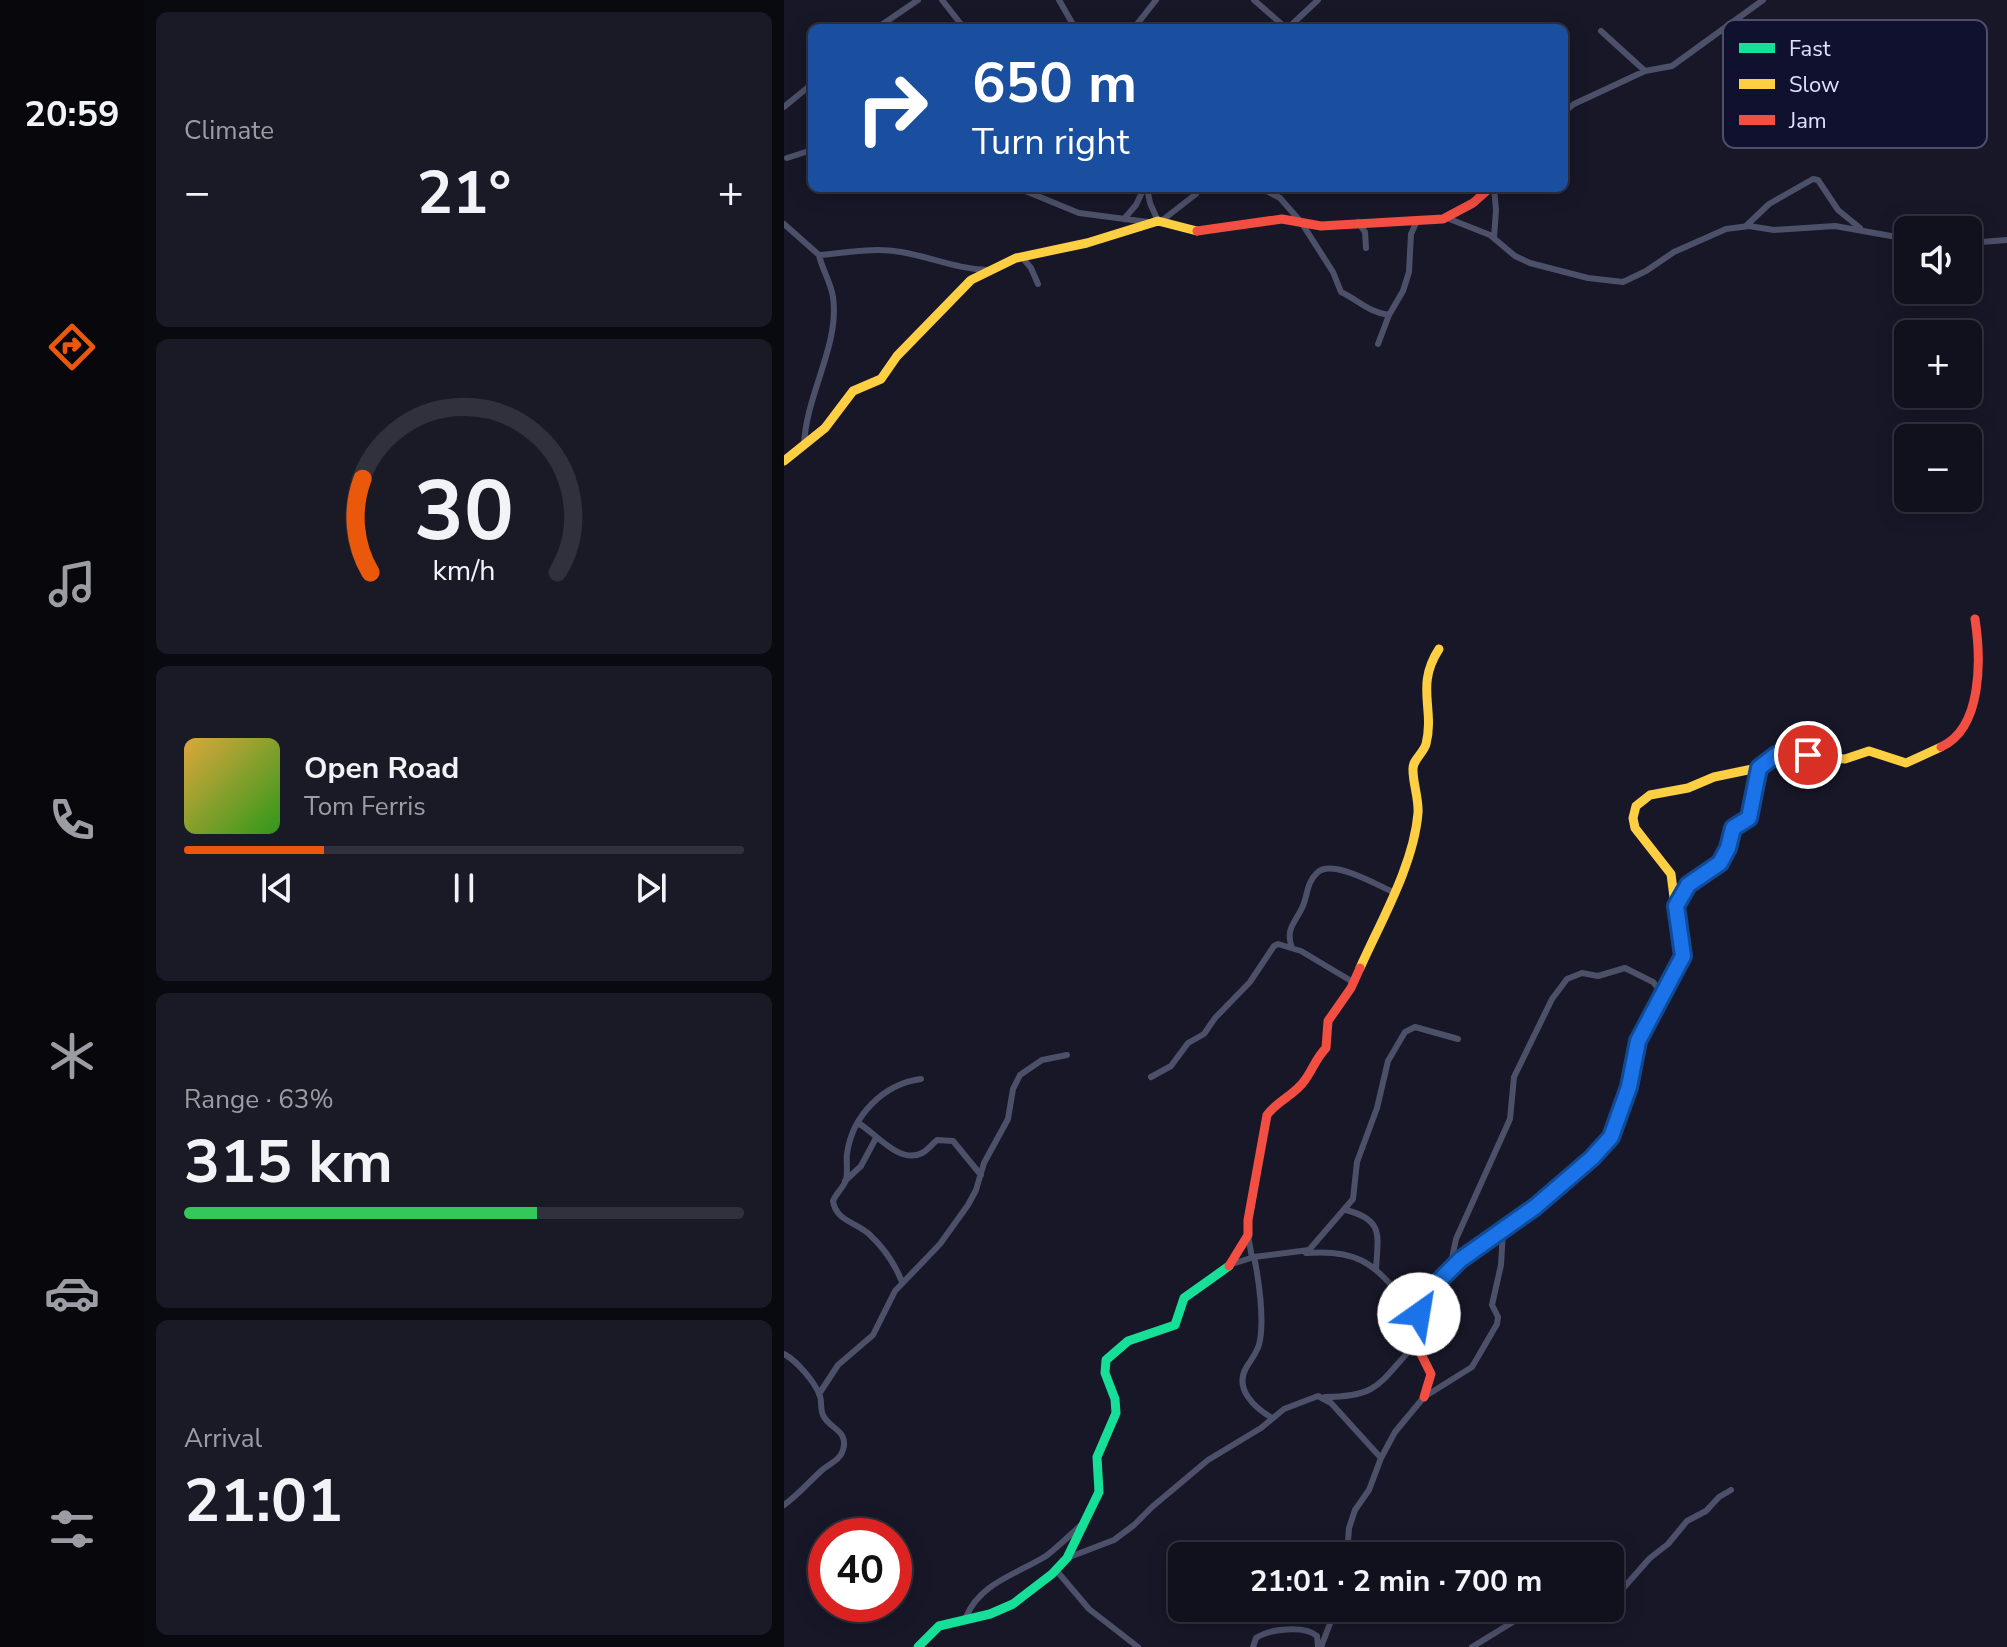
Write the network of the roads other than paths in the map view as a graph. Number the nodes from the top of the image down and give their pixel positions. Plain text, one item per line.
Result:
1 (918, 0) edge
2 (942, 0) edge
3 (1059, 0) edge
4 (1156, 0) edge
5 (1254, 0) edge
6 (1318, 0) edge
7 (1763, 0) edge
8 (1735, 20) edge
9 (883, 24) edge
10 (961, 24) edge
11 (1073, 24) edge
12 (1137, 24) edge
13 (1282, 24) edge
14 (1291, 24) edge
15 (1723, 29) edge
16 (1601, 31) dead end
17 (1645, 71) junction
18 (808, 87) edge
19 (784, 107) edge
20 (1568, 109) edge
21 (808, 151) edge
22 (787, 158) dead end
23 (1027, 192) edge
24 (1144, 192) edge
25 (1147, 192) edge
26 (1197, 192) edge
27 (1269, 192) edge
28 (1487, 192) edge
29 (1493, 192) edge
30 (1447, 218) junction
31 (1124, 219) junction
32 (1417, 221) junction
33 (1156, 222) junction
34 (1301, 222) junction
35 (1358, 222) junction
36 (784, 224) edge
37 (1746, 227) junction
38 (1863, 230) junction
39 (1894, 236) edge
40 (1494, 238) junction
41 (2007, 240) edge
42 (1982, 242) edge
43 (1366, 248) dead end
44 (819, 255) junction
45 (1022, 257) junction
46 (988, 270) junction
47 (1038, 284) dead end
48 (1389, 315) junction
49 (1378, 344) dead end
50 (804, 445) junction
51 (784, 461) edge
52 (1975, 619) dead end
53 (1439, 649) dead end
54 (1759, 768) junction
55 (1393, 892) junction
56 (1676, 906) junction
57 (1292, 948) junction
58 (1353, 982) junction
59 (1663, 994) junction
60 (1458, 1039) dead end
61 (1067, 1055) dead end
62 (1151, 1077) dead end
63 (921, 1079) dead end
64 (858, 1123) junction
65 (876, 1138) junction
66 (981, 1175) junction
67 (845, 1181) junction
68 (1346, 1210) junction
69 (1503, 1231) junction
70 (1248, 1235) junction
71 (1305, 1253) junction
72 (1253, 1258) junction
73 (1231, 1264) junction
74 (1376, 1269) junction
75 (1448, 1272) junction
76 (902, 1282) junction
77 (1419, 1314) junction
78 (1416, 1344) junction
79 (784, 1354) edge
80 (793, 1359) junction
81 (784, 1363) edge
82 (819, 1394) junction
83 (1324, 1397) junction
84 (1424, 1397) junction
85 (1272, 1418) junction
86 (1381, 1458) junction
87 (1731, 1490) dead end
88 (785, 1503) edge
89 (1086, 1520) junction
90 (1348, 1542) edge
91 (1067, 1558) junction
92 (1056, 1570) junction
93 (1624, 1587) edge
94 (966, 1617) junction
95 (1330, 1622) edge
96 (1513, 1622) edge
97 (918, 1647) edge
98 (1138, 1647) edge
99 (1253, 1647) edge
100 (1320, 1647) edge
101 (1472, 1647) edge

1 - 9 street
2 - 10 street
3 - 11 street
4 - 12 street
5 - 13 street
6 - 14 street
7 - 8 street
15 - 17 street
16 - 17 street
17 - 20 street
18 - 19 street
21 - 22 street
23 - 31 street
24 - 31 street
25 - 33 street
26 - 33 street
27 - 34 street
28 - 30 street
29 - 40 street
30 - 32 street
30 - 40 street
31 - 33 street
32 - 35 street
32 - 48 street
33 - 34 street
33 - 45 street
34 - 35 street
34 - 48 street
35 - 43 street
36 - 44 street
37 - 38 street
37 - 38 street
37 - 40 street
38 - 39 street
41 - 42 street
44 - 46 street
44 - 50 street
45 - 46 street
45 - 47 street
46 - 50 street
48 - 49 street
50 - 51 street
52 - 54 street
53 - 55 street
54 - 56 street
54 - 56 street
55 - 57 street
55 - 58 street
56 - 59 street
57 - 58 street
57 - 62 street
58 - 70 street
59 - 69 street
59 - 75 street
60 - 68 street
61 - 66 street
63 - 64 street
64 - 65 street
64 - 67 street
65 - 66 street
65 - 67 street
66 - 76 street
67 - 76 street
68 - 71 street
68 - 74 street
69 - 75 street
69 - 84 street
70 - 72 street
70 - 73 street
71 - 72 street
71 - 74 street
72 - 73 street
72 - 85 street
73 - 89 street
74 - 77 street
75 - 77 street
76 - 82 street
77 - 78 street
78 - 83 street
78 - 84 street
79 - 80 street
80 - 81 street
80 - 82 street
82 - 88 street
83 - 85 street
83 - 86 street
84 - 86 street
85 - 91 street
86 - 90 street
87 - 93 street
89 - 91 street
89 - 94 street
91 - 92 street
92 - 94 street
92 - 98 street
94 - 97 street
95 - 100 street
96 - 101 street
99 - 100 street

